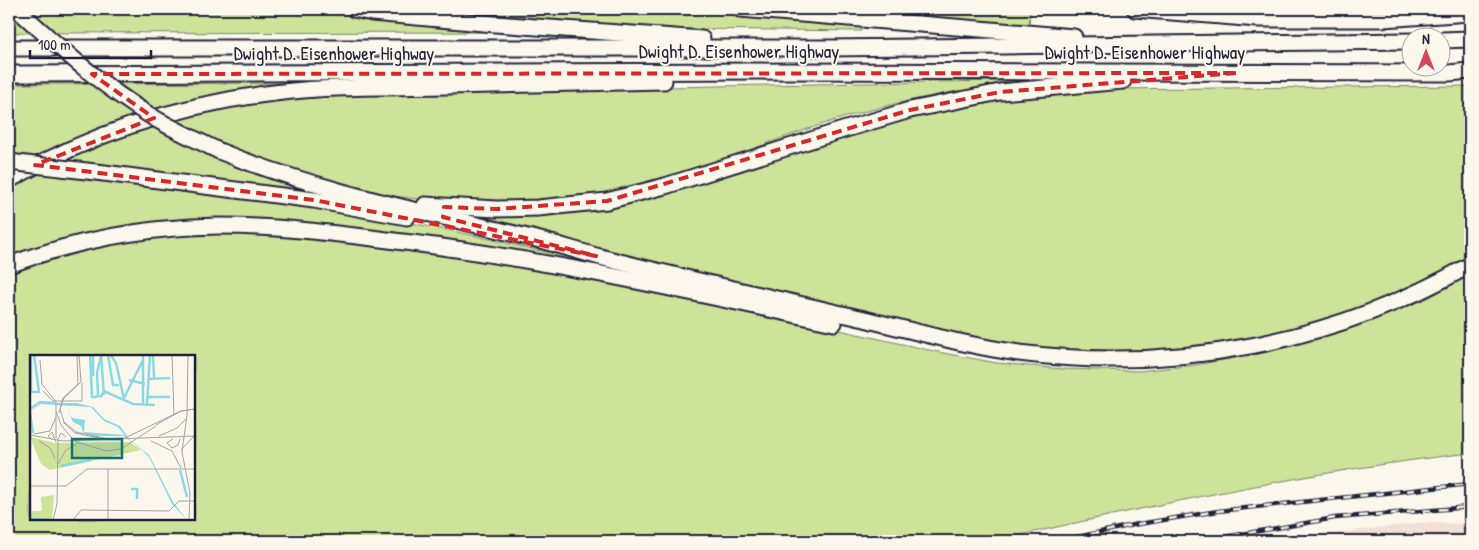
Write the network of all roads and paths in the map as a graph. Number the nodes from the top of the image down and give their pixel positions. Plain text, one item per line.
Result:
1 (17, 9) edge
2 (354, 9) edge
3 (740, 9) edge
4 (1135, 9) edge
5 (1470, 13) edge
6 (1470, 39) edge
7 (1452, 40) edge
8 (1402, 41) edge
9 (1165, 45) junction
10 (9, 48) edge
11 (828, 48) junction
12 (790, 70) junction
13 (1470, 71) edge
14 (1236, 73) junction
15 (9, 74) edge
16 (9, 162) edge
17 (9, 180) edge
18 (391, 203) junction
19 (596, 256) junction
20 (9, 265) edge
21 (1470, 265) edge
22 (1057, 357) junction

1 - 18 highway, bridge
2 - 11 highway
3 - 9 highway
4 - 5 highway
6 - 7 highway
8 - 9 highway, Dwight D. Eisenhower Highway
9 - 11 highway, Dwight D. Eisenhower Highway
10 - 11 highway, Dwight D. Eisenhower Highway
12 - 14 highway, Dwight D. Eisenhower Highway
12 - 15 highway, Dwight D. Eisenhower Highway
12 - 17 highway
13 - 14 highway, Dwight D. Eisenhower Highway
14 - 18 highway
16 - 19 highway, bridge
18 - 19 highway
19 - 22 highway
20 - 22 highway
21 - 22 highway

